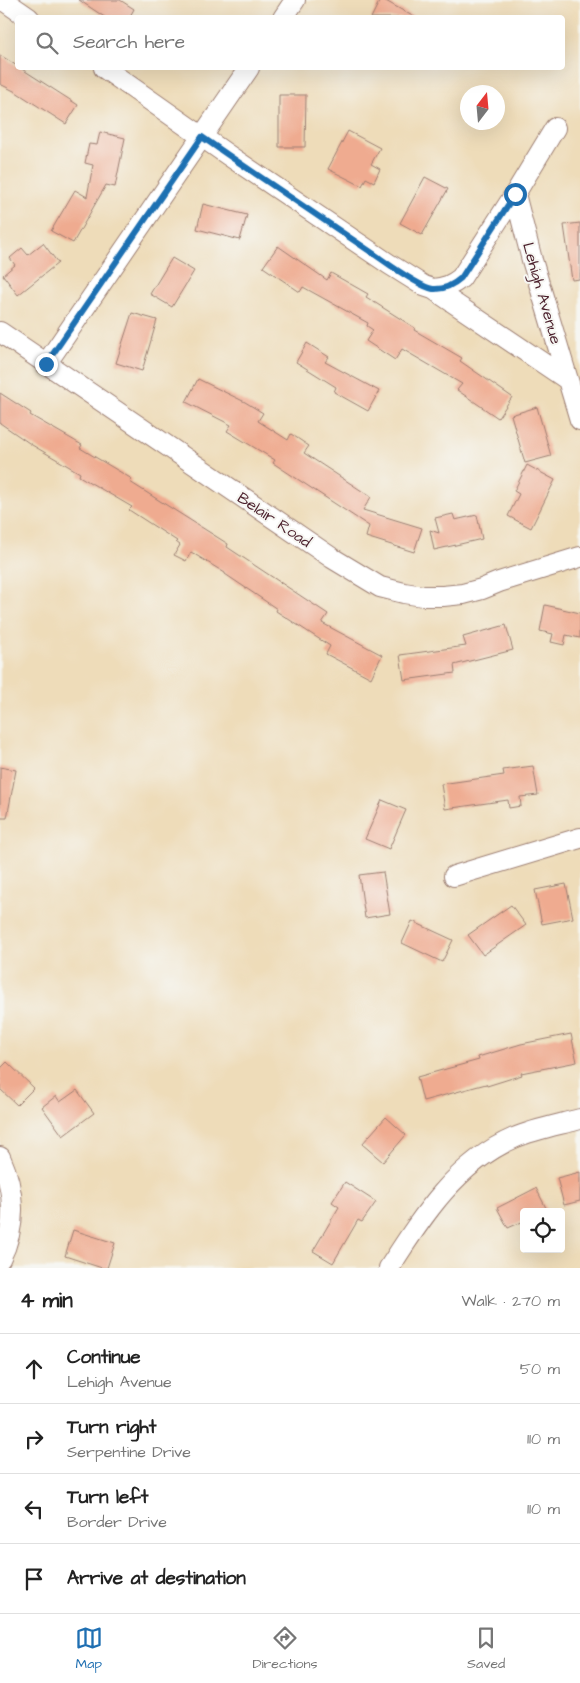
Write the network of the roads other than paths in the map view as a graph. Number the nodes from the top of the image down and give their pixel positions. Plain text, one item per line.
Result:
1 (3, 0) edge
2 (295, 0) edge
3 (26, 15) edge
4 (285, 15) edge
5 (107, 70) edge
6 (248, 70) edge
7 (555, 128) dead end
8 (202, 137) junction
9 (515, 194) junction
10 (433, 289) junction
11 (0, 332) edge
12 (46, 364) junction
13 (568, 380) junction
14 (580, 420) edge
15 (580, 557) edge
16 (580, 838) edge
17 (454, 876) dead end
18 (580, 1119) edge
19 (0, 1157) edge
20 (0, 1259) edge
21 (389, 1268) edge

1 - 3 street
2 - 4 street
5 - 8 street
6 - 8 street
7 - 9 street
8 - 10 street
8 - 12 street
9 - 10 street
9 - 13 street, Lehigh Avenue
10 - 13 street
11 - 12 street, Belair Road
12 - 15 street, Belair Road
13 - 14 street, Lehigh Avenue
16 - 17 street
18 - 21 street
19 - 20 street

